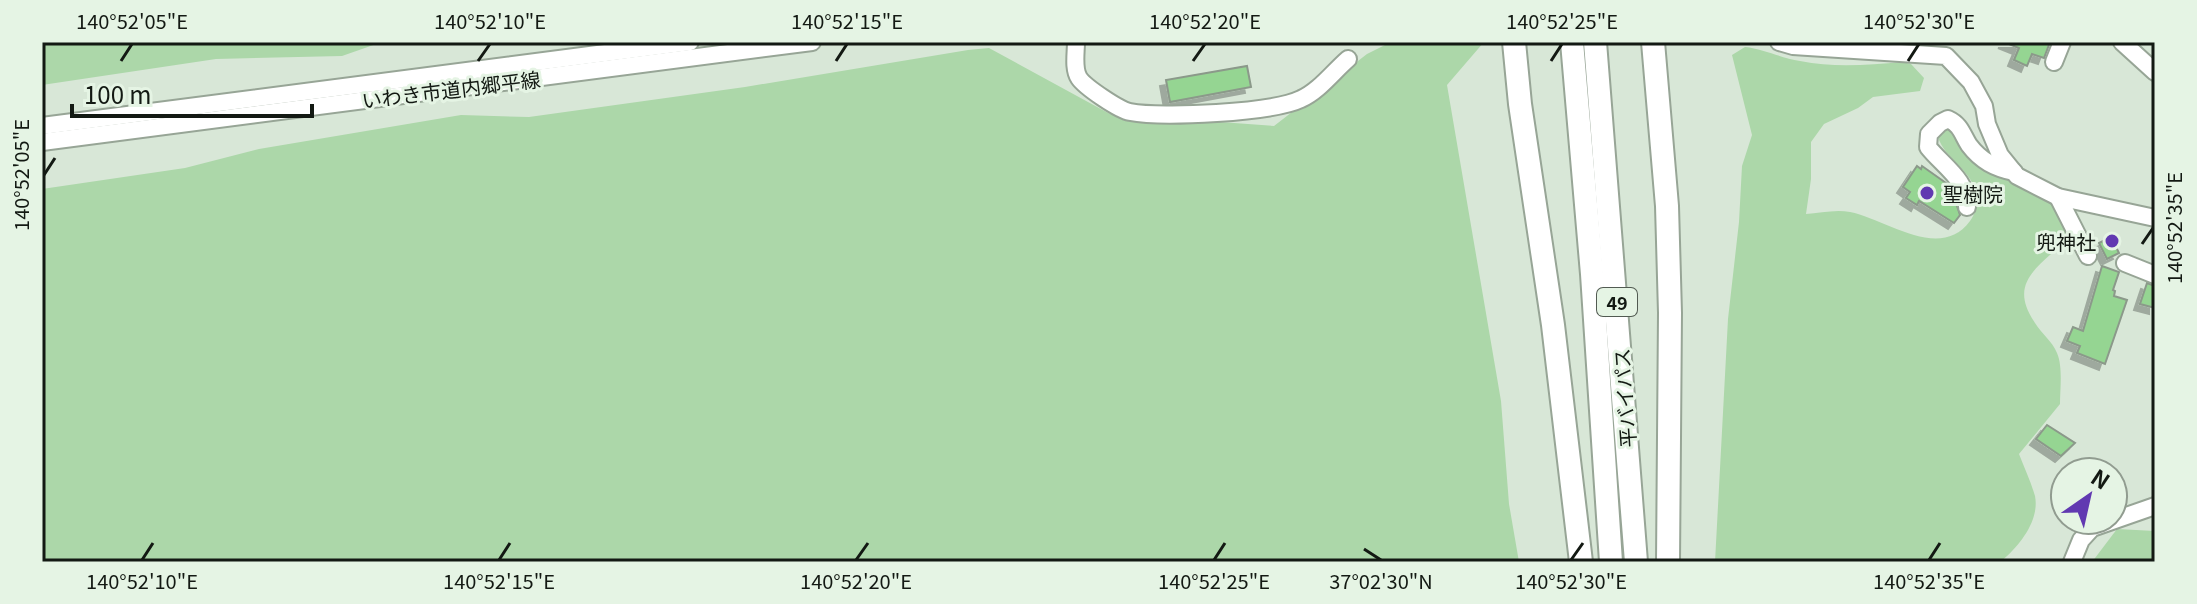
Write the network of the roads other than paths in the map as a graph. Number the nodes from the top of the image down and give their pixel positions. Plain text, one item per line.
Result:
1 (690, 42) edge
2 (812, 42) edge
3 (1076, 42) edge
4 (1514, 42) edge
5 (1572, 42) edge
6 (1595, 42) edge
7 (1653, 42) edge
8 (1779, 42) edge
9 (2062, 42) edge
10 (2122, 42) edge
11 (668, 44) edge
12 (1934, 48) edge
13 (1348, 59) dead end
14 (2054, 62) dead end
15 (2155, 72) edge
16 (42, 126) edge
17 (42, 142) edge
18 (2014, 172) junction
19 (2058, 197) junction
20 (1967, 207) dead end
21 (2155, 218) edge
22 (2088, 256) dead end
23 (2125, 263) dead end
24 (2155, 275) edge
25 (2155, 506) edge
26 (1581, 562) edge
27 (1611, 562) edge
28 (1636, 562) edge
29 (1668, 562) edge
30 (2072, 562) edge

1 - 11 street, いわき市道内郷平線
2 - 17 street, いわき市道内郷平線
3 - 13 street
4 - 26 highway
5 - 27 highway, 平バイパス / 49
6 - 28 highway, 平バイパス / 49
7 - 29 highway
8 - 12 street
9 - 14 street
10 - 15 street
11 - 16 street, いわき市道内郷平線
12 - 18 street
18 - 19 street
18 - 20 street
19 - 21 street
19 - 22 street
23 - 24 street
25 - 30 street

